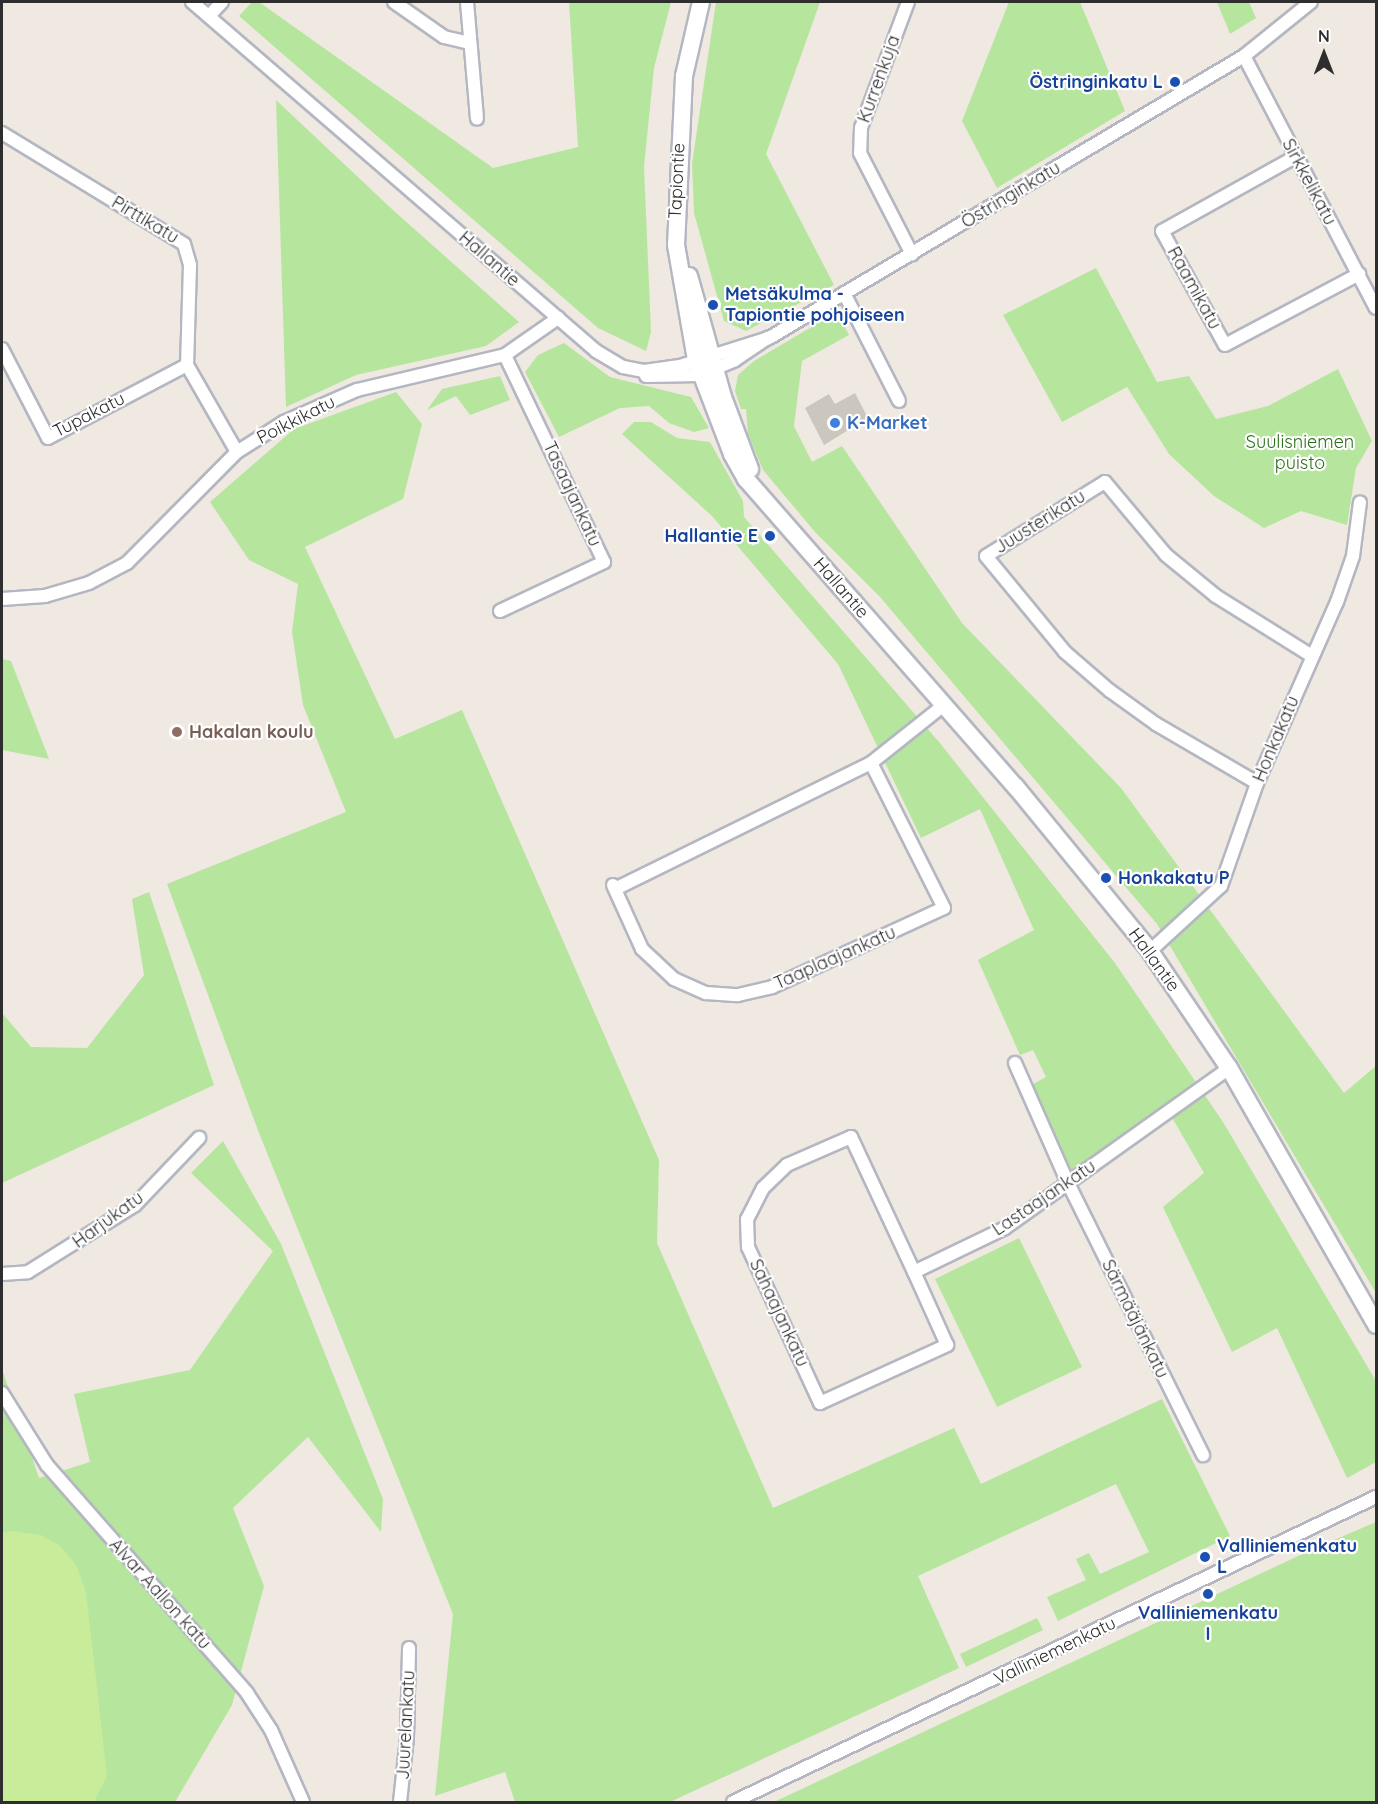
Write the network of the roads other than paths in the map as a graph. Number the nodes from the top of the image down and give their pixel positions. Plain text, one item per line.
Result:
1 (192, 2) edge
2 (222, 2) edge
3 (394, 2) edge
4 (467, 2) edge
5 (701, 2) edge
6 (908, 2) edge
7 (1311, 2) edge
8 (209, 16) junction
9 (469, 43) junction
10 (1244, 56) junction
11 (477, 119) dead end
12 (2, 133) edge
13 (1295, 157) junction
14 (912, 254) junction
15 (1359, 274) junction
16 (844, 293) junction
17 (1377, 308) edge
18 (558, 318) junction
19 (769, 338) joint
20 (2, 349) edge
21 (505, 355) junction
22 (187, 365) junction
23 (706, 365) junction
24 (899, 401) dead end
25 (237, 452) junction
26 (1360, 502) dead end
27 (2, 599) edge
28 (500, 611) dead end
29 (1312, 656) junction
30 (944, 705) junction
31 (871, 763) junction
32 (1257, 783) junction
33 (1150, 951) junction
34 (1015, 1063) dead end
35 (1229, 1068) junction
36 (199, 1138) dead end
37 (1068, 1183) junction
38 (914, 1272) junction
39 (2, 1274) edge
40 (1377, 1325) edge
41 (2, 1393) edge
42 (1203, 1455) dead end
43 (1377, 1497) edge
44 (409, 1648) dead end
45 (303, 1803) edge
46 (400, 1803) edge
47 (733, 1803) edge

1 - 8 street, Hallantie
2 - 8 street
3 - 9 street
4 - 9 street
5 - 23 street, Tapiontie
6 - 14 street, Kurrenkuja
7 - 10 street, Östringinkatu
8 - 18 street, Hallantie
9 - 11 street
10 - 13 street, Sirkkelikatu
10 - 14 street, Östringinkatu
12 - 22 street, Pirttikatu
13 - 15 street, Sirkkelikatu
13 - 15 street, Raamikatu
14 - 16 street, Östringinkatu
15 - 17 street, Sirkkelikatu
16 - 19 street, Östringinkatu
16 - 24 street
18 - 21 street, Poikkikatu
18 - 23 street, Hallantie
19 - 23 street, Hallantie
20 - 22 street, Tupakatu
21 - 25 street, Poikkikatu
21 - 28 street, Tasaajankatu
22 - 25 street
23 - 30 street, Hallantie
25 - 27 street, Poikkikatu
26 - 29 street, Honkakatu
29 - 32 street, Honkakatu
29 - 32 street, Juusterikatu
30 - 31 street, Taaplaajankatu
30 - 33 street, Hallantie
31 - 31 street, Taaplaajankatu
32 - 33 street, Honkakatu
33 - 35 street, Hallantie
34 - 37 street, Särmääjänkatu
35 - 37 street, Lastaajankatu
35 - 40 street, Hallantie
36 - 39 street, Harjukatu
37 - 38 street, Lastaajankatu
37 - 42 street, Särmääjänkatu
38 - 38 street, Sahaajankatu
41 - 45 street, Alvar Aallon katu
43 - 47 street, Valliniemenkatu
44 - 46 street, Juurelankatu

